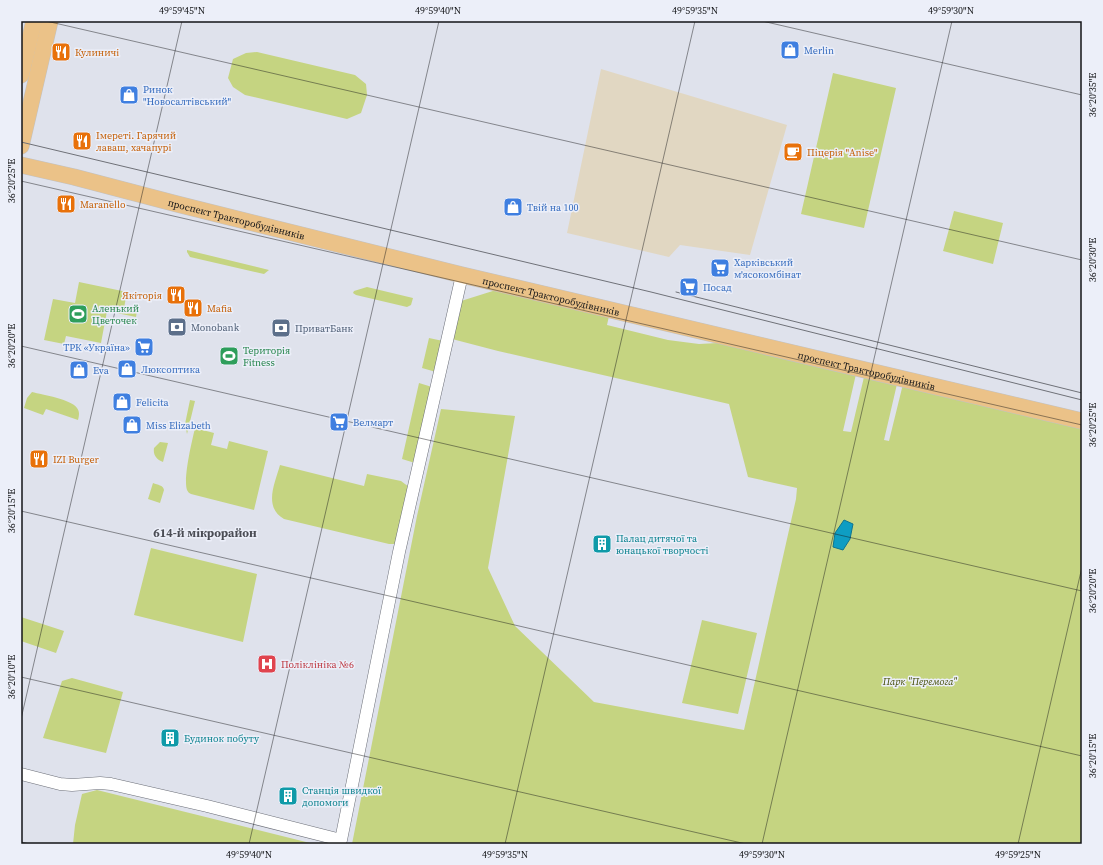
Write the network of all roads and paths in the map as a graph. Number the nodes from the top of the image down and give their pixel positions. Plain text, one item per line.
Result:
1 (34, 21) edge
2 (50, 21) edge
3 (21, 75) edge
4 (21, 146) edge
5 (21, 165) edge
6 (462, 275) junction
7 (1082, 422) edge
8 (21, 774) edge

1 - 3 main road
2 - 4 main road
5 - 6 main road, проспект Тракторобудівників
6 - 7 main road, проспект Тракторобудівників
6 - 8 street

